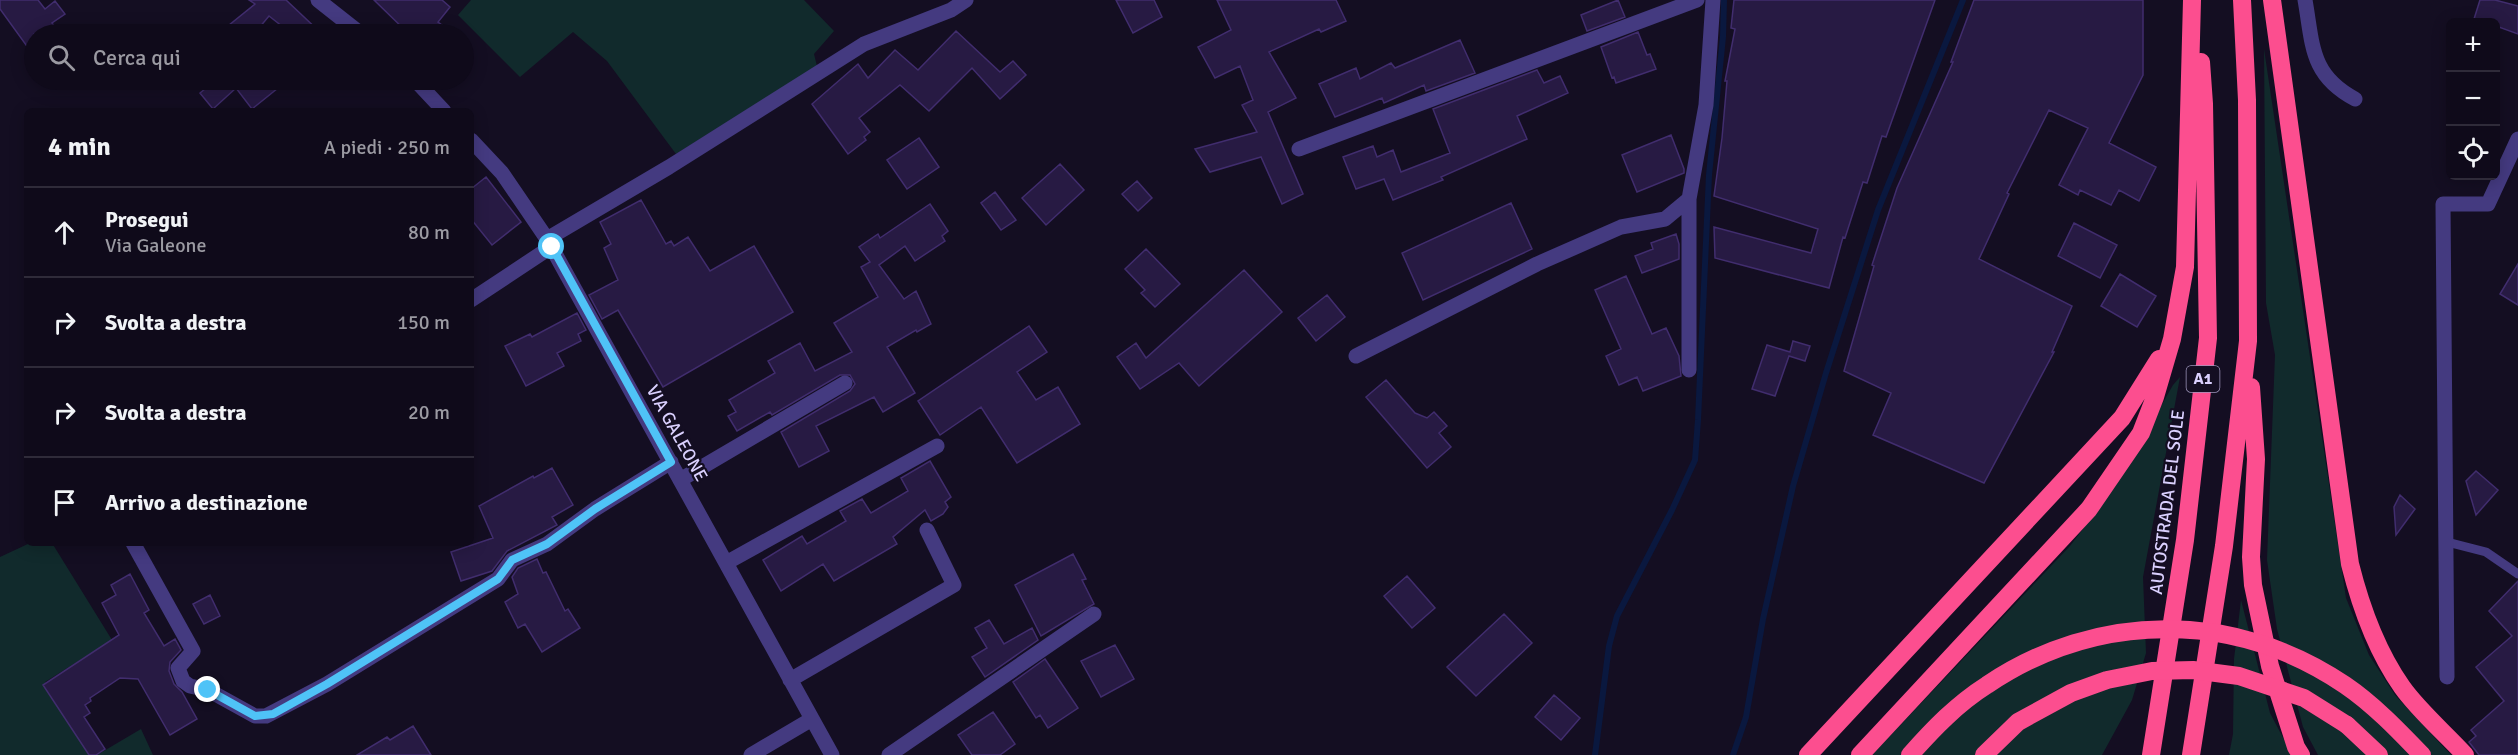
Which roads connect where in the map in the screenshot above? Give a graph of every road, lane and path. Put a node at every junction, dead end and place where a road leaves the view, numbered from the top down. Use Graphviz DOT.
graph roads {
  1 [pos="318,0"];
  2 [pos="966,0"];
  3 [pos="1697,0"];
  4 [pos="1713,0"];
  5 [pos="2192,0"];
  6 [pos="2196,0"];
  7 [pos="2242,0"];
  8 [pos="2272,0"];
  9 [pos="2305,0"];
  10 [pos="348,24"];
  11 [pos="424,90"];
  12 [pos="2355,99"];
  13 [pos="441,108"];
  14 [pos="2518,139"];
  15 [pos="474,143"];
  16 [pos="1299,149"];
  17 [pos="1689,199"];
  18 [pos="549,243"];
  19 [pos="474,298"];
  20 [pos="2172,339"];
  21 [pos="2248,341"];
  22 [pos="1356,356"];
  23 [pos="1689,370"];
  24 [pos="845,383"];
  25 [pos="937,446"];
  26 [pos="671,462"];
  27 [pos="680,480"];
  28 [pos="927,530"];
  29 [pos="2447,542"];
  30 [pos="136,546"];
  31 [pos="726,563"];
  32 [pos="2518,574"];
  33 [pos="1094,614"];
  34 [pos="2447,677"];
  35 [pos="790,680"];
  36 [pos="812,719"];
  37 [pos="751,755"];
  38 [pos="832,755"];
  39 [pos="889,755"];
  40 [pos="1808,755"];
  41 [pos="1860,755"];
  42 [pos="1910,755"];
  43 [pos="1984,755"];
  44 [pos="2151,755"];
  45 [pos="2191,755"];
  46 [pos="2301,755"];
  47 [pos="2379,755"];
  48 [pos="2422,755"];
  49 [pos="2465,755"];
  1 -- 10 [label="street"];
  2 -- 18 [label="street"];
  3 -- 16 [label="street"];
  4 -- 17 [label="street"];
  5 -- 20 [label="highway"];
  6 -- 44 [label="highway, AUTOSTRADA DEL SOLE / A1"];
  7 -- 21 [label="highway, A1"];
  8 -- 49 [label="highway"];
  9 -- 12 [label="street"];
  11 -- 13 [label="street"];
  14 -- 29 [label="street"];
  15 -- 18 [label="street, VIA GALEONE"];
  17 -- 22 [label="street"];
  17 -- 23 [label="street"];
  18 -- 19 [label="street"];
  18 -- 26 [label="street, VIA GALEONE"];
  20 -- 40 [label="highway"];
  20 -- 41 [label="highway"];
  21 -- 45 [label="highway, A1"];
  21 -- 46 [label="highway"];
  24 -- 27 [label="street"];
  25 -- 31 [label="street"];
  26 -- 27 [label="street, VIA GALEONE"];
  26 -- 30 [label="street"];
  27 -- 31 [label="street, VIA GALEONE"];
  28 -- 35 [label="street"];
  29 -- 32 [label="lane"];
  29 -- 34 [label="street"];
  31 -- 35 [label="street, VIA GALEONE"];
  33 -- 39 [label="street"];
  35 -- 36 [label="street, VIA GALEONE"];
  36 -- 37 [label="street"];
  36 -- 38 [label="street, VIA GALEONE"];
  42 -- 48 [label="highway, bridge"];
  43 -- 47 [label="highway, bridge"];
}
